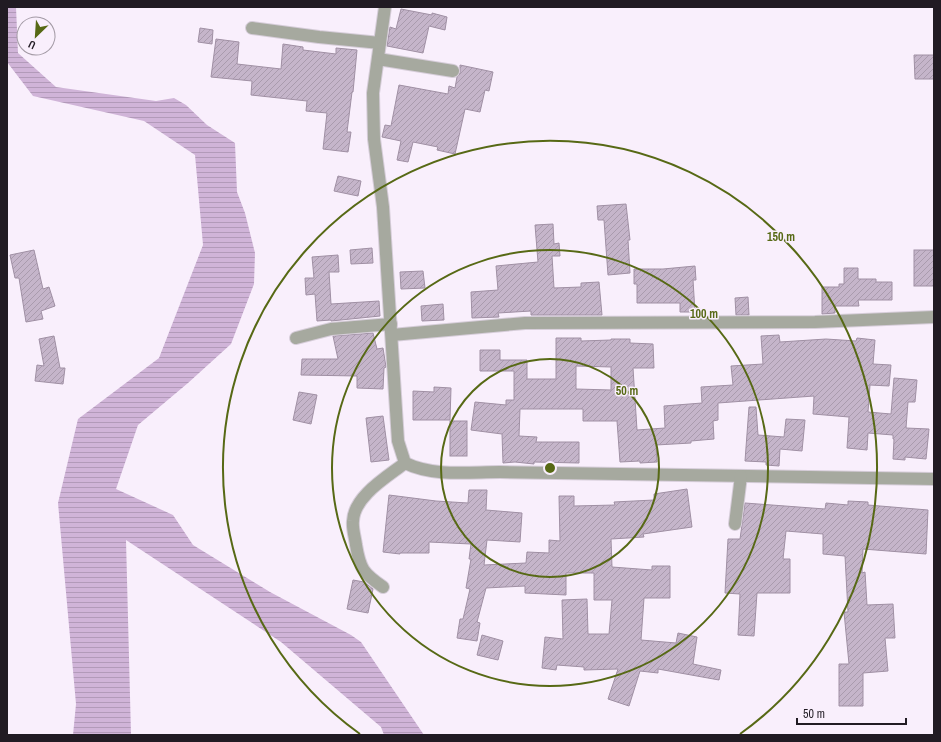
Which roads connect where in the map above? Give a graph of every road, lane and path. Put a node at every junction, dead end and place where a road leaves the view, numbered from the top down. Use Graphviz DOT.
graph roads {
  1 [pos="385,7"];
  2 [pos="252,28"];
  3 [pos="380,43"];
  4 [pos="378,59"];
  5 [pos="453,71"];
  6 [pos="934,317"];
  7 [pos="391,329"];
  8 [pos="296,338"];
  9 [pos="404,463"];
  10 [pos="741,476"];
  11 [pos="934,479"];
  12 [pos="735,524"];
  13 [pos="383,587"];
  1 -- 3 [label="street"];
  2 -- 3 [label="street"];
  3 -- 4 [label="street"];
  4 -- 5 [label="street"];
  4 -- 7 [label="street"];
  6 -- 7 [label="street"];
  7 -- 8 [label="street"];
  7 -- 9 [label="street"];
  9 -- 10 [label="street"];
  9 -- 13 [label="street"];
  10 -- 11 [label="street"];
  10 -- 12 [label="street"];
}
